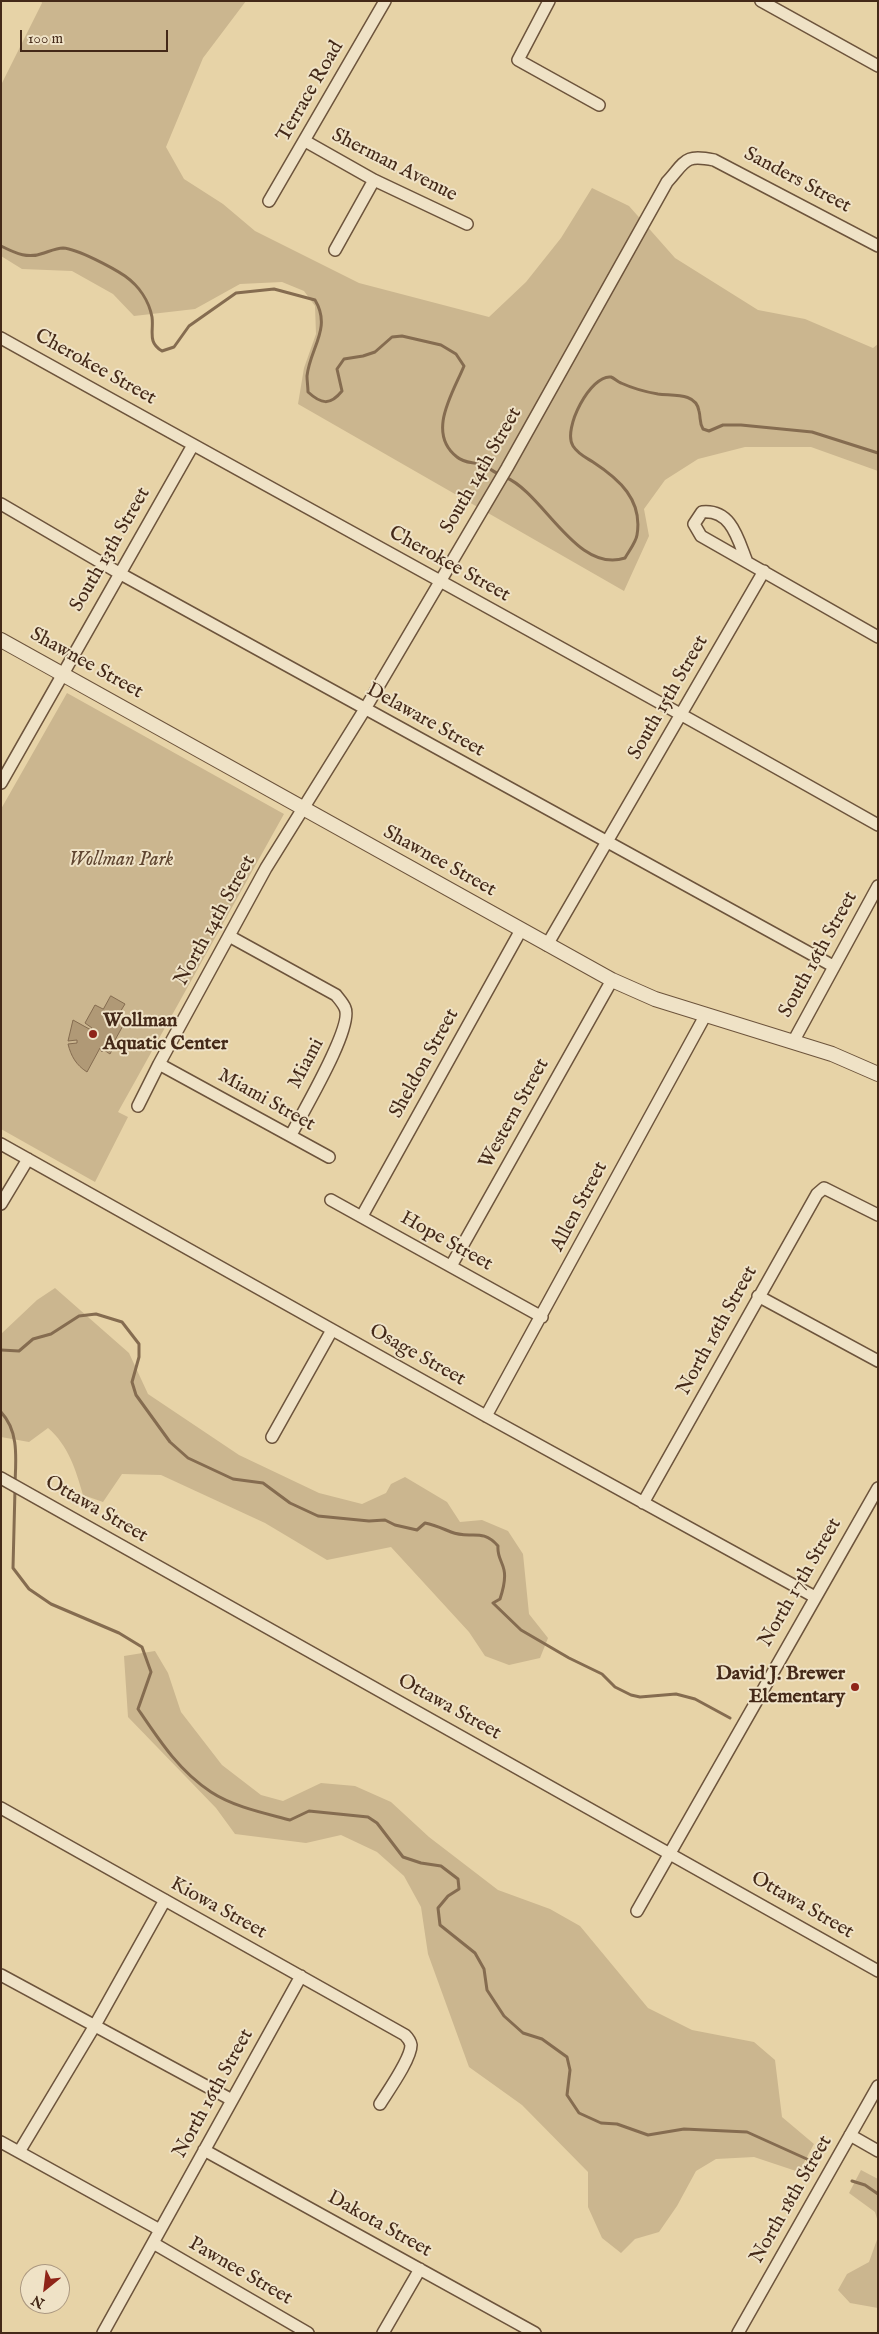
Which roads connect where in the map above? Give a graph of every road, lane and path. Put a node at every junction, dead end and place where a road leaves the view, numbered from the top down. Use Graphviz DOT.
graph roads {
  1 [pos="385,1"];
  2 [pos="549,1"];
  3 [pos="761,1"];
  4 [pos="878,66"];
  5 [pos="599,105"];
  6 [pos="305,141"];
  7 [pos="696,156"];
  8 [pos="374,180"];
  9 [pos="269,201"];
  10 [pos="467,224"];
  11 [pos="877,243"];
  12 [pos="335,250"];
  13 [pos="1,338"];
  14 [pos="193,445"];
  15 [pos="1,504"];
  16 [pos="747,562"];
  17 [pos="764,571"];
  18 [pos="119,573"];
  19 [pos="439,581"];
  20 [pos="878,637"];
  21 [pos="1,640"];
  22 [pos="62,673"];
  23 [pos="365,708"];
  24 [pos="681,713"];
  25 [pos="1,783"];
  26 [pos="304,809"];
  27 [pos="878,825"];
  28 [pos="607,842"];
  29 [pos="878,886"];
  30 [pos="522,930"];
  31 [pos="229,936"];
  32 [pos="547,945"];
  33 [pos="833,966"];
  34 [pos="612,980"];
  35 [pos="705,1016"];
  36 [pos="793,1042"];
  37 [pos="158,1064"];
  38 [pos="878,1074"];
  39 [pos="138,1106"];
  40 [pos="291,1135"];
  41 [pos="1,1144"];
  42 [pos="329,1157"];
  43 [pos="28,1159"];
  44 [pos="331,1200"];
  45 [pos="1,1204"];
  46 [pos="878,1215"];
  47 [pos="362,1216"];
  48 [pos="451,1266"];
  49 [pos="758,1296"];
  50 [pos="542,1318"];
  51 [pos="332,1330"];
  52 [pos="878,1361"];
  53 [pos="486,1416"];
  54 [pos="272,1437"];
  55 [pos="2,1478"];
  56 [pos="878,1488"];
  57 [pos="643,1503"];
  58 [pos="815,1597"];
  59 [pos="1,1808"];
  60 [pos="671,1853"];
  61 [pos="165,1900"];
  62 [pos="637,1911"];
  63 [pos="878,1971"];
  64 [pos="1,1975"];
  65 [pos="300,1976"];
  66 [pos="94,2027"];
  67 [pos="878,2086"];
  68 [pos="232,2100"];
  69 [pos="380,2104"];
  70 [pos="850,2135"];
  71 [pos="1,2142"];
  72 [pos="204,2150"];
  73 [pos="878,2150"];
  74 [pos="19,2152"];
  75 [pos="160,2230"];
  76 [pos="152,2243"];
  77 [pos="420,2269"];
  78 [pos="103,2333"];
  79 [pos="308,2333"];
  80 [pos="383,2333"];
  81 [pos="535,2333"];
  82 [pos="738,2333"];
  1 -- 6 [label="street, Terrace Road"];
  2 -- 5 [label="street"];
  3 -- 4 [label="street"];
  6 -- 8 [label="street, Sherman Avenue"];
  6 -- 9 [label="street, Terrace Road"];
  7 -- 11 [label="street, Sanders Street"];
  7 -- 19 [label="street, South 14th Street"];
  8 -- 10 [label="street, Sherman Avenue"];
  8 -- 12 [label="street"];
  13 -- 14 [label="street, Cherokee Street"];
  14 -- 18 [label="street, South 13th Street"];
  14 -- 19 [label="street, Cherokee Street"];
  15 -- 18 [label="street, Delaware Street"];
  16 -- 16 [label="street"];
  16 -- 17 [label="street"];
  17 -- 20 [label="street"];
  17 -- 24 [label="street, South 15th Street"];
  18 -- 22 [label="street, South 13th Street"];
  18 -- 23 [label="street, Delaware Street"];
  19 -- 23 [label="street, South 14th Street"];
  19 -- 24 [label="street, Cherokee Street"];
  21 -- 22 [label="street, Shawnee Street"];
  22 -- 25 [label="street, South 13th Street"];
  22 -- 26 [label="street, Shawnee Street"];
  23 -- 26 [label="street, South 14th Street"];
  23 -- 28 [label="street, Delaware Street"];
  24 -- 27 [label="street, Cherokee Street"];
  24 -- 28 [label="street, South 15th Street"];
  26 -- 30 [label="street, Shawnee Street"];
  26 -- 31 [label="street, North 14th Street"];
  28 -- 32 [label="street, South 15th Street"];
  28 -- 33 [label="street, Delaware Street"];
  29 -- 33 [label="street, South 16th Street"];
  30 -- 32 [label="street, Shawnee Street"];
  30 -- 47 [label="street, Sheldon Street"];
  31 -- 37 [label="street, North 14th Street"];
  31 -- 40 [label="street, Miami"];
  32 -- 34 [label="street, Shawnee Street"];
  33 -- 36 [label="street, South 16th Street"];
  34 -- 35 [label="street, Shawnee Street"];
  34 -- 48 [label="street, Western Street"];
  35 -- 36 [label="street, Shawnee Street"];
  35 -- 50 [label="street, Allen Street"];
  36 -- 38 [label="street, Shawnee Street"];
  37 -- 39 [label="street, North 14th Street"];
  37 -- 40 [label="street, Miami Street"];
  40 -- 42 [label="street, Miami Street"];
  41 -- 43 [label="street, Osage Street"];
  43 -- 45 [label="street"];
  43 -- 51 [label="street, Osage Street"];
  44 -- 47 [label="street, Hope Street"];
  46 -- 49 [label="street, North 16th Street"];
  47 -- 48 [label="street, Hope Street"];
  48 -- 50 [label="street, Hope Street"];
  49 -- 52 [label="street"];
  49 -- 57 [label="street, North 16th Street"];
  50 -- 53 [label="street, Allen Street"];
  51 -- 53 [label="street, Osage Street"];
  51 -- 54 [label="street"];
  53 -- 57 [label="street, Osage Street"];
  55 -- 60 [label="street, Ottawa Street"];
  56 -- 58 [label="street, North 17th Street"];
  57 -- 58 [label="street, Osage Street"];
  58 -- 60 [label="street, North 17th Street"];
  59 -- 61 [label="street, Kiowa Street"];
  60 -- 62 [label="street, North 17th Street"];
  60 -- 63 [label="street, Ottawa Street"];
  61 -- 65 [label="street, Kiowa Street"];
  61 -- 66 [label="street"];
  64 -- 66 [label="street"];
  65 -- 68 [label="street, North 16th Street"];
  65 -- 69 [label="street, Kiowa Street"];
  66 -- 68 [label="street"];
  66 -- 74 [label="street"];
  67 -- 70 [label="street, North 18th Street"];
  68 -- 72 [label="street, North 16th Street"];
  70 -- 73 [label="street"];
  70 -- 82 [label="street, North 18th Street"];
  71 -- 74 [label="street"];
  72 -- 75 [label="street, North 16th Street"];
  72 -- 77 [label="street, Dakota Street"];
  74 -- 75 [label="street"];
  75 -- 76 [label="street, North 16th Street"];
  76 -- 78 [label="street, North 16th Street"];
  76 -- 79 [label="street, Pawnee Street"];
  77 -- 80 [label="street"];
  77 -- 81 [label="street, Dakota Street"];
}
